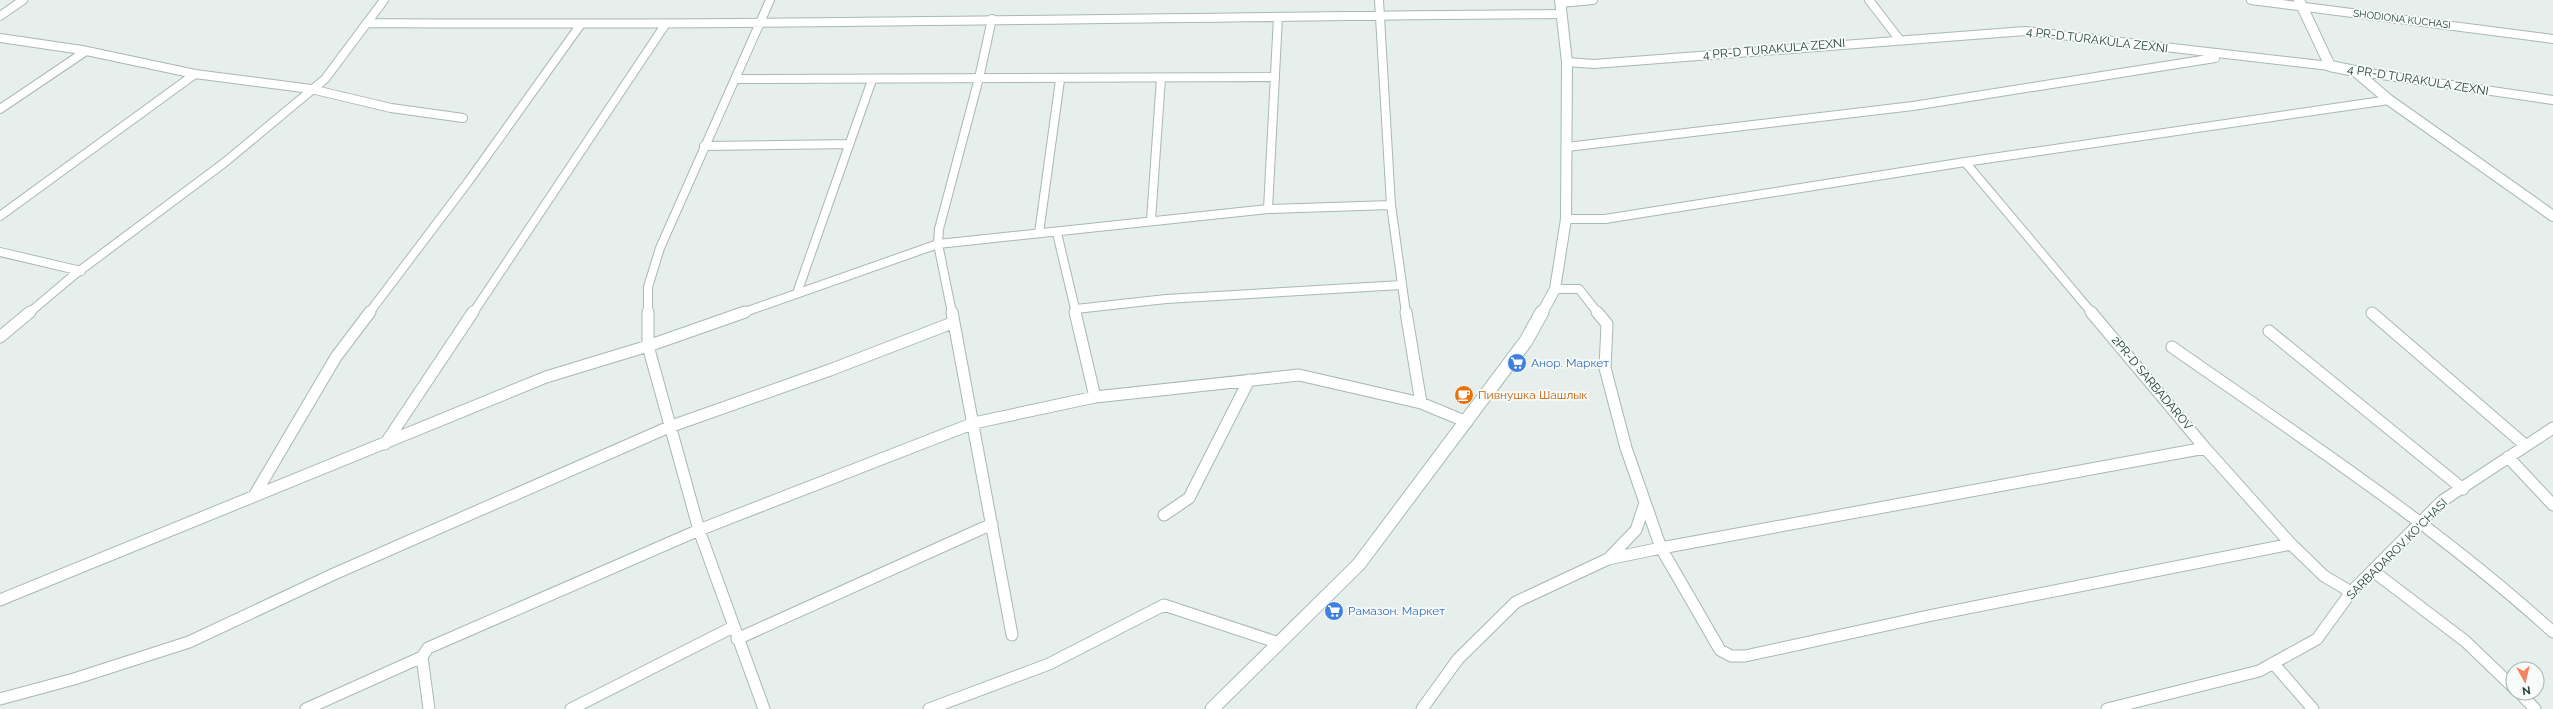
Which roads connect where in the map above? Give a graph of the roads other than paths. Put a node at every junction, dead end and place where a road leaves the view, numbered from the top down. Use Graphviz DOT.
graph roads {
  1 [pos="23,0"];
  2 [pos="384,0"];
  3 [pos="770,0"];
  4 [pos="1379,0"];
  5 [pos="1593,0"];
  6 [pos="1869,0"];
  7 [pos="2251,0"];
  8 [pos="2301,3"];
  9 [pos="1561,5"];
  10 [pos="1380,14"];
  11 [pos="0,16"];
  12 [pos="1278,17"];
  13 [pos="992,19"];
  14 [pos="366,23"];
  15 [pos="759,23"];
  16 [pos="581,24"];
  17 [pos="665,26"];
  18 [pos="0,38"];
  19 [pos="1899,39"];
  20 [pos="2553,39"];
  21 [pos="86,51"];
  22 [pos="2227,56"];
  23 [pos="1567,62"];
  24 [pos="2330,66"];
  25 [pos="2355,70"];
  26 [pos="195,74"];
  27 [pos="1274,77"];
  28 [pos="979,78"];
  29 [pos="1161,78"];
  30 [pos="736,79"];
  31 [pos="872,80"];
  32 [pos="1060,80"];
  33 [pos="311,89"];
  34 [pos="2389,100"];
  35 [pos="2553,100"];
  36 [pos="0,109"];
  37 [pos="463,118"];
  38 [pos="849,144"];
  39 [pos="704,146"];
  40 [pos="1567,148"];
  41 [pos="1965,162"];
  42 [pos="1390,205"];
  43 [pos="1268,209"];
  44 [pos="2552,215"];
  45 [pos="0,216"];
  46 [pos="1566,219"];
  47 [pos="1151,220"];
  48 [pos="1040,233"];
  49 [pos="1057,234"];
  50 [pos="938,244"];
  51 [pos="0,252"];
  52 [pos="81,271"];
  53 [pos="1401,285"];
  54 [pos="1555,289"];
  55 [pos="797,293"];
  56 [pos="1076,309"];
  57 [pos="2372,312"];
  58 [pos="952,323"];
  59 [pos="2269,330"];
  60 [pos="0,337"];
  61 [pos="648,346"];
  62 [pos="2172,347"];
  63 [pos="1249,380"];
  64 [pos="1095,396"];
  65 [pos="1421,403"];
  66 [pos="1467,422"];
  67 [pos="974,423"];
  68 [pos="669,427"];
  69 [pos="2553,428"];
  70 [pos="385,444"];
  71 [pos="2525,445"];
  72 [pos="2205,448"];
  73 [pos="2508,457"];
  74 [pos="2463,489"];
  75 [pos="254,496"];
  76 [pos="1645,503"];
  77 [pos="2553,505"];
  78 [pos="1164,515"];
  79 [pos="2420,522"];
  80 [pos="992,524"];
  81 [pos="699,530"];
  82 [pos="2291,544"];
  83 [pos="1661,548"];
  84 [pos="1608,559"];
  85 [pos="2373,571"];
  86 [pos="2351,592"];
  87 [pos="0,600"];
  88 [pos="733,627"];
  89 [pos="2553,632"];
  90 [pos="1012,635"];
  91 [pos="737,639"];
  92 [pos="1279,643"];
  93 [pos="422,657"];
  94 [pos="2273,663"];
  95 [pos="2505,679"];
  96 [pos="0,699"];
  97 [pos="2528,701"];
  98 [pos="306,709"];
  99 [pos="429,709"];
  100 [pos="571,709"];
  101 [pos="764,709"];
  102 [pos="929,709"];
  103 [pos="1212,709"];
  104 [pos="1422,709"];
  105 [pos="2107,709"];
  106 [pos="2313,709"];
  107 [pos="2535,709"];
  1 -- 11 [label="street"];
  2 -- 14 [label="street"];
  3 -- 15 [label="street"];
  4 -- 10 [label="street"];
  5 -- 9 [label="street"];
  6 -- 19 [label="street"];
  7 -- 8 [label="street, SHODIONA KUCHASI"];
  8 -- 20 [label="street, SHODIONA KUCHASI"];
  8 -- 24 [label="main road"];
  9 -- 10 [label="street"];
  9 -- 23 [label="main road"];
  10 -- 12 [label="street"];
  10 -- 42 [label="street"];
  12 -- 13 [label="street"];
  12 -- 27 [label="street"];
  13 -- 15 [label="street"];
  13 -- 28 [label="street"];
  14 -- 16 [label="street"];
  14 -- 33 [label="street"];
  15 -- 17 [label="street"];
  15 -- 30 [label="street"];
  16 -- 17 [label="street"];
  16 -- 75 [label="street"];
  17 -- 70 [label="street"];
  18 -- 21 [label="street"];
  19 -- 22 [label="street, 4 PR-D TURAKULA ZEXNI"];
  19 -- 23 [label="street, 4 PR-D TURAKULA ZEXNI"];
  21 -- 26 [label="street"];
  21 -- 36 [label="street"];
  22 -- 24 [label="street, 4 PR-D TURAKULA ZEXNI"];
  22 -- 40 [label="street"];
  23 -- 40 [label="main road"];
  24 -- 25 [label="main road, 4 PR-D TURAKULA ZEXNI"];
  25 -- 34 [label="main road"];
  25 -- 35 [label="street, 4 PR-D TURAKULA ZEXNI"];
  26 -- 33 [label="street"];
  26 -- 45 [label="street"];
  27 -- 29 [label="street"];
  27 -- 43 [label="street"];
  28 -- 31 [label="street"];
  28 -- 32 [label="street"];
  28 -- 50 [label="street"];
  29 -- 32 [label="street"];
  29 -- 47 [label="street"];
  30 -- 31 [label="street"];
  30 -- 39 [label="street"];
  31 -- 38 [label="street"];
  32 -- 48 [label="street"];
  33 -- 37 [label="street"];
  33 -- 52 [label="street"];
  34 -- 41 [label="street"];
  34 -- 44 [label="main road"];
  38 -- 39 [label="street"];
  38 -- 55 [label="street"];
  39 -- 61 [label="street"];
  40 -- 46 [label="main road"];
  41 -- 46 [label="street"];
  41 -- 72 [label="street, 2PR-D SARBADAROV"];
  42 -- 43 [label="street"];
  42 -- 53 [label="street"];
  43 -- 47 [label="street"];
  46 -- 54 [label="main road"];
  47 -- 49 [label="street"];
  48 -- 49 [label="street"];
  48 -- 50 [label="street"];
  49 -- 56 [label="street"];
  50 -- 55 [label="street"];
  50 -- 58 [label="street"];
  51 -- 52 [label="street"];
  52 -- 60 [label="street"];
  53 -- 56 [label="street"];
  53 -- 65 [label="street"];
  54 -- 66 [label="main road"];
  54 -- 76 [label="street"];
  55 -- 61 [label="street"];
  56 -- 64 [label="street"];
  57 -- 71 [label="street"];
  58 -- 67 [label="street"];
  58 -- 68 [label="street"];
  59 -- 74 [label="street"];
  61 -- 68 [label="street"];
  61 -- 70 [label="street"];
  62 -- 79 [label="street"];
  63 -- 64 [label="street"];
  63 -- 65 [label="street"];
  63 -- 78 [label="street"];
  64 -- 67 [label="street"];
  65 -- 66 [label="street"];
  66 -- 92 [label="main road"];
  67 -- 80 [label="street"];
  67 -- 81 [label="street"];
  68 -- 81 [label="street"];
  68 -- 96 [label="street"];
  69 -- 71 [label="street, SARBADAROV KO'CHASI"];
  70 -- 75 [label="street"];
  71 -- 73 [label="street, SARBADAROV KO'CHASI"];
  72 -- 82 [label="street, 2PR-D SARBADAROV"];
  72 -- 83 [label="street"];
  73 -- 74 [label="street, SARBADAROV KO'CHASI"];
  73 -- 77 [label="street"];
  74 -- 79 [label="street, SARBADAROV KO'CHASI"];
  75 -- 87 [label="street"];
  76 -- 83 [label="street"];
  76 -- 84 [label="street"];
  79 -- 85 [label="street, SARBADAROV KO'CHASI"];
  79 -- 89 [label="street"];
  80 -- 90 [label="street"];
  80 -- 91 [label="street"];
  81 -- 88 [label="street"];
  81 -- 93 [label="street"];
  82 -- 83 [label="street"];
  82 -- 86 [label="street, 2PR-D SARBADAROV"];
  83 -- 84 [label="street"];
  84 -- 104 [label="street"];
  85 -- 86 [label="street, SARBADAROV KO'CHASI"];
  85 -- 95 [label="street"];
  86 -- 94 [label="street, SARBADAROV KO'CHASI"];
  88 -- 91 [label="street"];
  88 -- 100 [label="street"];
  91 -- 101 [label="street"];
  92 -- 102 [label="street"];
  92 -- 103 [label="main road"];
  93 -- 98 [label="street"];
  93 -- 99 [label="street"];
  94 -- 105 [label="street, SARBADAROV KO'CHASI"];
  94 -- 106 [label="street"];
  97 -- 107 [label="street"];
}
